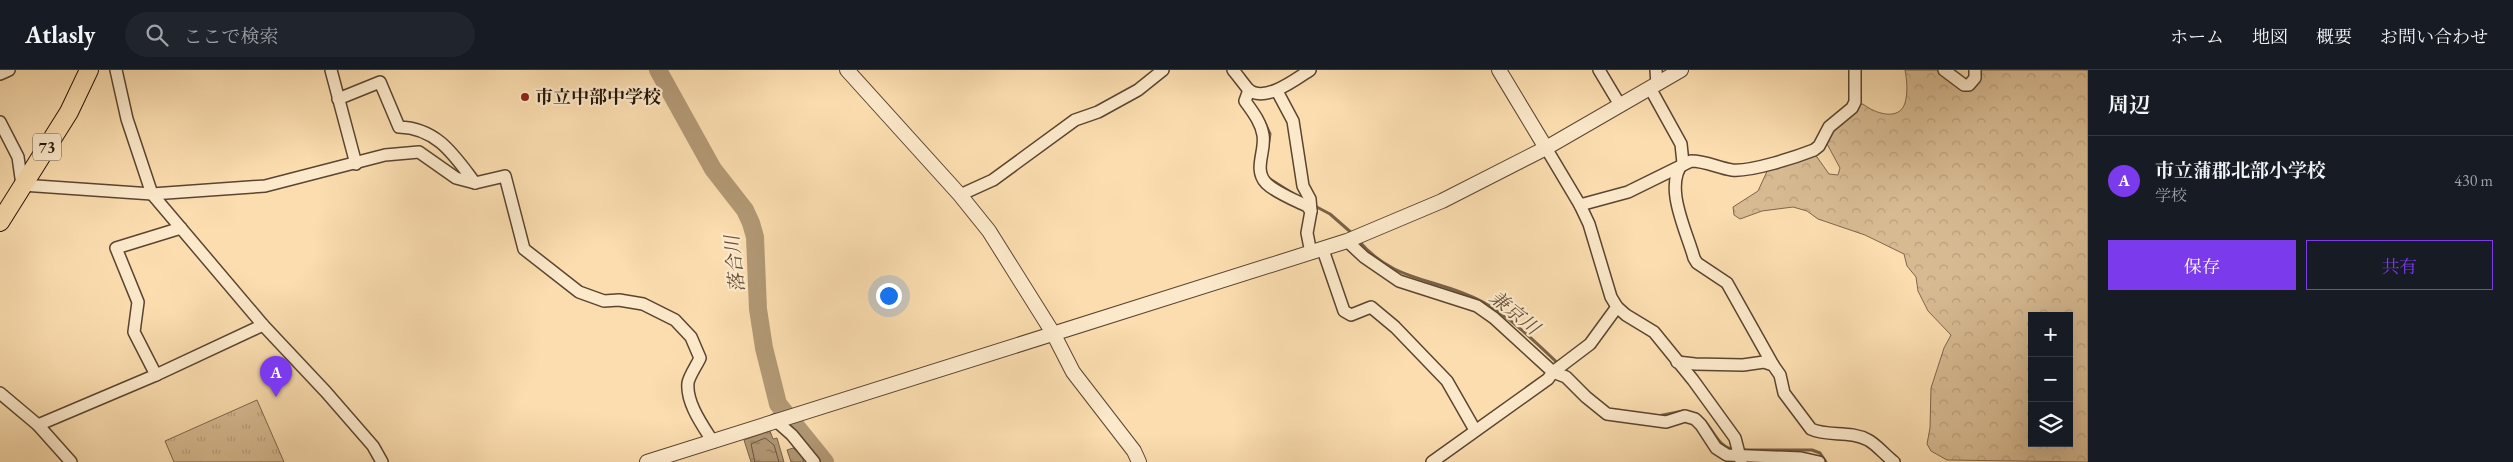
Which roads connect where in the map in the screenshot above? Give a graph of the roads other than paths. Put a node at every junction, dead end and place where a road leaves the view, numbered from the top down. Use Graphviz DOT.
graph roads {
  1 [pos="9,70"];
  2 [pos="89,70"];
  3 [pos="116,70"];
  4 [pos="331,70"];
  5 [pos="847,70"];
  6 [pos="1163,70"];
  7 [pos="1233,70"];
  8 [pos="1310,70"];
  9 [pos="1499,70"];
  10 [pos="1599,70"];
  11 [pos="1656,70"];
  12 [pos="1682,70"];
  13 [pos="1855,70"];
  14 [pos="1944,70"];
  15 [pos="1975,70"];
  16 [pos="0,74"];
  17 [pos="1653,86"];
  18 [pos="1277,91"];
  19 [pos="1248,94"];
  20 [pos="338,99"];
  21 [pos="1620,105"];
  22 [pos="0,122"];
  23 [pos="1546,148"];
  24 [pos="1683,163"];
  25 [pos="356,164"];
  26 [pos="475,183"];
  27 [pos="22,185"];
  28 [pos="152,194"];
  29 [pos="960,195"];
  30 [pos="1310,206"];
  31 [pos="1580,206"];
  32 [pos="0,222"];
  33 [pos="180,228"];
  34 [pos="1352,239"];
  35 [pos="1317,251"];
  36 [pos="1617,307"];
  37 [pos="263,325"];
  38 [pos="1053,333"];
  39 [pos="1677,362"];
  40 [pos="1773,365"];
  41 [pos="1558,368"];
  42 [pos="156,375"];
  43 [pos="0,393"];
  44 [pos="777,420"];
  45 [pos="38,426"];
  46 [pos="1475,430"];
  47 [pos="713,442"];
  48 [pos="1739,454"];
  49 [pos="70,462"];
  50 [pos="382,462"];
  51 [pos="647,462"];
  52 [pos="814,462"];
  53 [pos="1139,462"];
  54 [pos="1432,462"];
  55 [pos="1819,462"];
  56 [pos="1894,462"];
  1 -- 16 [label="street"];
  2 -- 27 [label="main road, 73"];
  3 -- 28 [label="street"];
  4 -- 20 [label="street"];
  5 -- 29 [label="street"];
  6 -- 29 [label="street"];
  7 -- 19 [label="street"];
  8 -- 18 [label="street"];
  9 -- 23 [label="street"];
  10 -- 21 [label="street"];
  11 -- 17 [label="street"];
  12 -- 17 [label="street"];
  13 -- 24 [label="street"];
  14 -- 15 [label="street"];
  17 -- 21 [label="street"];
  17 -- 24 [label="street"];
  18 -- 19 [label="street"];
  18 -- 30 [label="street"];
  19 -- 30 [label="street"];
  20 -- 25 [label="street"];
  20 -- 26 [label="street"];
  21 -- 23 [label="street"];
  22 -- 27 [label="street"];
  23 -- 31 [label="street"];
  23 -- 34 [label="street"];
  24 -- 31 [label="street"];
  24 -- 40 [label="street"];
  25 -- 26 [label="street"];
  25 -- 28 [label="street"];
  26 -- 47 [label="street"];
  27 -- 28 [label="street"];
  27 -- 32 [label="main road, 73"];
  28 -- 33 [label="street"];
  29 -- 38 [label="street"];
  30 -- 35 [label="street"];
  31 -- 36 [label="street"];
  33 -- 37 [label="street"];
  33 -- 42 [label="street"];
  34 -- 35 [label="street"];
  34 -- 41 [label="street"];
  35 -- 38 [label="street"];
  35 -- 46 [label="street"];
  36 -- 39 [label="street"];
  36 -- 41 [label="street"];
  37 -- 42 [label="street"];
  37 -- 50 [label="street"];
  38 -- 44 [label="street"];
  38 -- 53 [label="street"];
  39 -- 40 [label="street"];
  39 -- 48 [label="street"];
  40 -- 56 [label="street"];
  41 -- 46 [label="street"];
  41 -- 48 [label="street"];
  42 -- 45 [label="street"];
  43 -- 45 [label="street"];
  44 -- 47 [label="street"];
  44 -- 52 [label="street"];
  45 -- 49 [label="street"];
  46 -- 54 [label="street"];
  47 -- 51 [label="street"];
  48 -- 55 [label="street"];
}
